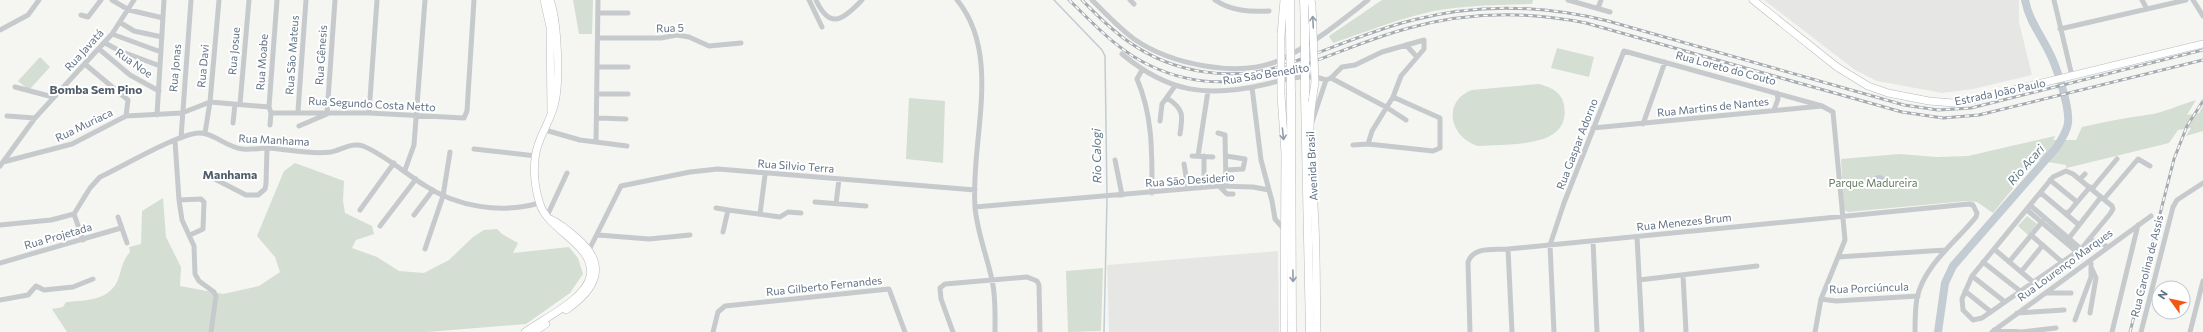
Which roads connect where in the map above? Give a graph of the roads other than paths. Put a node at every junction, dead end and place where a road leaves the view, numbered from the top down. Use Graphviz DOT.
graph roads {
  1 [pos="39,0"];
  2 [pos="101,0"];
  3 [pos="112,0"];
  4 [pos="134,0"];
  5 [pos="164,0"];
  6 [pos="191,0"];
  7 [pos="219,0"];
  8 [pos="249,0"];
  9 [pos="277,0"];
  10 [pos="306,0"];
  11 [pos="335,0"];
  12 [pos="377,0"];
  13 [pos="425,0"];
  14 [pos="474,0"];
  15 [pos="544,0"];
  16 [pos="550,0"];
  17 [pos="598,0"];
  18 [pos="809,0"];
  19 [pos="816,0"];
  20 [pos="862,0"];
  21 [pos="957,0"];
  22 [pos="1092,0"];
  23 [pos="1215,0"];
  24 [pos="1284,0"];
  25 [pos="1290,0"];
  26 [pos="1304,0"];
  27 [pos="1368,0"];
  28 [pos="1568,0"];
  29 [pos="1601,0"];
  30 [pos="1753,0"];
  31 [pos="2054,0"];
  32 [pos="2142,0"];
  33 [pos="2186,0"];
  34 [pos="2193,0"];
  35 [pos="1312,3"];
  36 [pos="1598,8"];
  37 [pos="2147,8"];
  38 [pos="129,10"];
  39 [pos="1269,11"];
  40 [pos="1610,12"];
  41 [pos="598,13"];
  42 [pos="628,13"];
  43 [pos="81,16"];
  44 [pos="2203,16"];
  45 [pos="163,18"];
  46 [pos="121,23"];
  47 [pos="822,27"];
  48 [pos="2060,29"];
  49 [pos="0,30"];
  50 [pos="112,34"];
  51 [pos="162,37"];
  52 [pos="598,38"];
  53 [pos="553,39"];
  54 [pos="105,43"];
  55 [pos="741,43"];
  56 [pos="2203,44"];
  57 [pos="1406,45"];
  58 [pos="99,49"];
  59 [pos="1624,51"];
  60 [pos="161,52"];
  61 [pos="1122,54"];
  62 [pos="1416,57"];
  63 [pos="1665,62"];
  64 [pos="86,64"];
  65 [pos="160,66"];
  66 [pos="597,67"];
  67 [pos="628,67"];
  68 [pos="1142,70"];
  69 [pos="2070,76"];
  70 [pos="1329,79"];
  71 [pos="1175,86"];
  72 [pos="16,87"];
  73 [pos="1252,87"];
  74 [pos="159,91"];
  75 [pos="1208,91"];
  76 [pos="1777,93"];
  77 [pos="597,94"];
  78 [pos="628,94"];
  79 [pos="53,97"];
  80 [pos="1393,97"];
  81 [pos="1167,98"];
  82 [pos="210,102"];
  83 [pos="237,104"];
  84 [pos="1822,106"];
  85 [pos="1386,107"];
  86 [pos="270,110"];
  87 [pos="1774,110"];
  88 [pos="298,111"];
  89 [pos="327,112"];
  90 [pos="182,113"];
  91 [pos="369,113"];
  92 [pos="157,115"];
  93 [pos="7,116"];
  94 [pos="126,116"];
  95 [pos="415,116"];
  96 [pos="35,118"];
  97 [pos="598,118"];
  98 [pos="626,119"];
  99 [pos="1406,120"];
  100 [pos="1160,121"];
  101 [pos="233,123"];
  102 [pos="1643,124"];
  103 [pos="270,125"];
  104 [pos="298,126"];
  105 [pos="1311,127"];
  106 [pos="1593,128"];
  107 [pos="545,130"];
  108 [pos="205,133"];
  109 [pos="1218,133"];
  110 [pos="1180,134"];
  111 [pos="181,138"];
  112 [pos="175,141"];
  113 [pos="596,142"];
  114 [pos="1368,144"];
  115 [pos="1353,145"];
  116 [pos="627,146"];
  117 [pos="267,148"];
  118 [pos="474,149"];
  119 [pos="450,152"];
  120 [pos="536,156"];
  121 [pos="1192,156"];
  122 [pos="1201,156"];
  123 [pos="1226,156"];
  124 [pos="1213,157"];
  125 [pos="2117,159"];
  126 [pos="1115,160"];
  127 [pos="394,163"];
  128 [pos="1,164"];
  129 [pos="1184,164"];
  130 [pos="2150,166"];
  131 [pos="405,170"];
  132 [pos="1226,170"];
  133 [pos="567,173"];
  134 [pos="204,174"];
  135 [pos="2085,174"];
  136 [pos="765,175"];
  137 [pos="416,179"];
  138 [pos="839,179"];
  139 [pos="2050,180"];
  140 [pos="2080,180"];
  141 [pos="2203,183"];
  142 [pos="1220,186"];
  143 [pos="1226,186"];
  144 [pos="1204,187"];
  145 [pos="1188,188"];
  146 [pos="2091,188"];
  147 [pos="433,190"];
  148 [pos="975,190"];
  149 [pos="1269,190"];
  150 [pos="1152,193"];
  151 [pos="2041,193"];
  152 [pos="1234,194"];
  153 [pos="1122,195"];
  154 [pos="1307,195"];
  155 [pos="443,196"];
  156 [pos="2103,198"];
  157 [pos="179,200"];
  158 [pos="815,202"];
  159 [pos="2077,202"];
  160 [pos="539,203"];
  161 [pos="836,204"];
  162 [pos="866,206"];
  163 [pos="975,207"];
  164 [pos="716,208"];
  165 [pos="2029,208"];
  166 [pos="360,210"];
  167 [pos="728,210"];
  168 [pos="1292,210"];
  169 [pos="2065,212"];
  170 [pos="74,214"];
  171 [pos="760,214"];
  172 [pos="801,214"];
  173 [pos="414,215"];
  174 [pos="1842,215"];
  175 [pos="2151,216"];
  176 [pos="118,217"];
  177 [pos="548,218"];
  178 [pos="2042,222"];
  179 [pos="0,225"];
  180 [pos="2079,225"];
  181 [pos="2138,225"];
  182 [pos="380,226"];
  183 [pos="121,228"];
  184 [pos="1284,229"];
  185 [pos="723,232"];
  186 [pos="190,235"];
  187 [pos="598,235"];
  188 [pos="690,235"];
  189 [pos="2031,235"];
  190 [pos="1637,237"];
  191 [pos="2069,238"];
  192 [pos="83,240"];
  193 [pos="1593,240"];
  194 [pos="2089,241"];
  195 [pos="127,243"];
  196 [pos="1315,245"];
  197 [pos="1550,245"];
  198 [pos="2043,245"];
  199 [pos="2108,247"];
  200 [pos="425,249"];
  201 [pos="1508,249"];
  202 [pos="1994,249"];
  203 [pos="1945,250"];
  204 [pos="2079,250"];
  205 [pos="589,251"];
  206 [pos="1838,257"];
  207 [pos="2091,260"];
  208 [pos="1983,262"];
  209 [pos="2009,262"];
  210 [pos="2062,262"];
  211 [pos="0,263"];
  212 [pos="1757,266"];
  213 [pos="1285,268"];
  214 [pos="2092,269"];
  215 [pos="2021,272"];
  216 [pos="1683,275"];
  217 [pos="1972,276"];
  218 [pos="94,279"];
  219 [pos="1640,280"];
  220 [pos="992,281"];
  221 [pos="2203,281"];
  222 [pos="2033,282"];
  223 [pos="1965,291"];
  224 [pos="2020,292"];
  225 [pos="2045,293"];
  226 [pos="2071,293"];
  227 [pos="1918,296"];
  228 [pos="1821,299"];
  229 [pos="0,300"];
  230 [pos="2005,302"];
  231 [pos="2064,310"];
  232 [pos="1991,312"];
  233 [pos="2017,313"];
  234 [pos="2090,313"];
  235 [pos="2075,320"];
  236 [pos="540,325"];
  237 [pos="2056,328"];
  238 [pos="1993,331"];
  239 [pos="211,332"];
  240 [pos="525,332"];
  241 [pos="534,332"];
  242 [pos="713,332"];
  243 [pos="905,332"];
  244 [pos="953,332"];
  245 [pos="995,332"];
  246 [pos="1040,332"];
  247 [pos="1284,332"];
  248 [pos="1292,332"];
  249 [pos="1310,332"];
  250 [pos="1317,332"];
  251 [pos="1470,332"];
  252 [pos="1512,332"];
  253 [pos="1554,332"];
  254 [pos="1597,332"];
  255 [pos="1642,332"];
  256 [pos="1686,332"];
  257 [pos="1815,332"];
  258 [pos="1915,332"];
  259 [pos="2112,332"];
  260 [pos="2141,332"];
  261 [pos="2190,332"];
  1 -- 49 [label="street"];
  2 -- 43 [label="street"];
  3 -- 38 [label="street"];
  4 -- 38 [label="street, Rua Javatá"];
  5 -- 45 [label="street"];
  6 -- 90 [label="street, Rua Jonas"];
  7 -- 82 [label="street, Rua Davi"];
  8 -- 83 [label="street, Rua Josue"];
  9 -- 86 [label="street, Rua Moabe"];
  10 -- 88 [label="street, Rua São Mateus"];
  11 -- 89 [label="street, Rua Gênesis"];
  12 -- 91 [label="street"];
  13 -- 95 [label="street"];
  14 -- 95 [label="street, Rua Segundo Costa Netto"];
  15 -- 53 [label="main road"];
  16 -- 53 [label="main road"];
  17 -- 41 [label="street"];
  18 -- 47 [label="street"];
  19 -- 20 [label="street"];
  21 -- 148 [label="street"];
  22 -- 27 [label="street"];
  23 -- 39 [label="street"];
  24 -- 184 [label="main road, one-way, bridge"];
  25 -- 168 [label="highway, Avenida Brasil, bridge"];
  26 -- 154 [label="highway, Avenida Brasil, bridge"];
  28 -- 36 [label="street"];
  29 -- 36 [label="street"];
  30 -- 69 [label="main road, Estrada João Paulo"];
  31 -- 48 [label="street"];
  32 -- 37 [label="street"];
  33 -- 37 [label="street"];
  34 -- 44 [label="street"];
  105 -- 35 [label="main road, Avenida Brasil, one-way, bridge"];
  36 -- 40 [label="street"];
  37 -- 48 [label="street"];
  38 -- 45 [label="street"];
  38 -- 46 [label="street, Rua Javatá"];
  41 -- 42 [label="street"];
  41 -- 52 [label="street"];
  45 -- 51 [label="street"];
  46 -- 50 [label="street, Rua Javatá"];
  46 -- 51 [label="street"];
  48 -- 69 [label="street"];
  50 -- 54 [label="street, Rua Javatá"];
  50 -- 60 [label="street"];
  51 -- 60 [label="street"];
  52 -- 55 [label="street, Rua 5"];
  52 -- 66 [label="street"];
  53 -- 107 [label="main road"];
  54 -- 58 [label="street, Rua Javatá"];
  54 -- 65 [label="street"];
  56 -- 69 [label="main road, Estrada João Paulo"];
  57 -- 62 [label="street"];
  57 -- 62 [label="street"];
  57 -- 70 [label="street"];
  58 -- 64 [label="street, Rua Javatá"];
  58 -- 74 [label="street, Rua Noe"];
  59 -- 63 [label="street, Rua Loreto do Couto"];
  59 -- 106 [label="street, Rua Gaspar Adorno"];
  60 -- 65 [label="street"];
  61 -- 68 [label="street, Rua Sāo Benedito"];
  62 -- 80 [label="street"];
  63 -- 76 [label="street, Rua Loreto do Couto"];
  63 -- 102 [label="street"];
  64 -- 79 [label="street, Rua Javatá"];
  64 -- 94 [label="street"];
  65 -- 74 [label="street"];
  66 -- 67 [label="street"];
  66 -- 77 [label="street"];
  68 -- 71 [label="street, Rua Sāo Benedito"];
  68 -- 150 [label="street"];
  70 -- 73 [label="street, Rua Sāo Benedito"];
  70 -- 85 [label="street, Rua Sāo Benedito"];
  70 -- 105 [label="street"];
  71 -- 75 [label="street, Rua Sāo Benedito"];
  71 -- 81 [label="street"];
  72 -- 79 [label="street"];
  73 -- 75 [label="street, Rua Sāo Benedito"];
  73 -- 149 [label="street"];
  74 -- 92 [label="street"];
  75 -- 122 [label="street"];
  76 -- 84 [label="street, Rua Loreto do Couto"];
  76 -- 87 [label="street"];
  77 -- 78 [label="street"];
  77 -- 97 [label="street"];
  79 -- 96 [label="street, Rua Javatá"];
  80 -- 85 [label="street"];
  80 -- 114 [label="street"];
  81 -- 100 [label="street"];
  81 -- 110 [label="street"];
  82 -- 83 [label="street, Rua Muriaca"];
  82 -- 90 [label="street, Rua Muriaca"];
  82 -- 108 [label="street, Rua Davi"];
  83 -- 86 [label="street, Rua Muriaca"];
  83 -- 101 [label="street, Rua Josue"];
  84 -- 87 [label="street, Rua Martins de Nantes"];
  84 -- 174 [label="street"];
  85 -- 99 [label="street, Rua Sāo Benedito"];
  85 -- 114 [label="street"];
  86 -- 88 [label="street, Rua Segundo Costa Netto"];
  86 -- 103 [label="street, Rua Moabe"];
  87 -- 102 [label="street, Rua Martins de Nantes"];
  88 -- 89 [label="street, Rua Segundo Costa Netto"];
  89 -- 91 [label="street, Rua Segundo Costa Netto"];
  89 -- 104 [label="street"];
  90 -- 92 [label="street, Rua Muriaca"];
  90 -- 111 [label="street, Rua Jonas"];
  91 -- 95 [label="street, Rua Segundo Costa Netto"];
  92 -- 94 [label="street, Rua Muriaca"];
  93 -- 96 [label="street"];
  94 -- 128 [label="street, Rua Muriaca"];
  95 -- 131 [label="street"];
  96 -- 128 [label="street, Rua Javatá"];
  97 -- 98 [label="street"];
  97 -- 113 [label="street"];
  102 -- 106 [label="street, Rua Martins de Nantes"];
  105 -- 196 [label="main road, Avenida Brasil"];
  106 -- 197 [label="street, Rua Gaspar Adorno"];
  107 -- 113 [label="street"];
  107 -- 120 [label="main road"];
  108 -- 111 [label="street"];
  108 -- 117 [label="street, Rua Manhama"];
  109 -- 123 [label="street"];
  111 -- 112 [label="street"];
  112 -- 157 [label="street"];
  112 -- 170 [label="street"];
  113 -- 116 [label="street"];
  114 -- 115 [label="street"];
  117 -- 127 [label="street, Rua Manhama"];
  117 -- 134 [label="street"];
  118 -- 120 [label="street"];
  119 -- 155 [label="street"];
  120 -- 160 [label="main road"];
  121 -- 122 [label="street"];
  122 -- 124 [label="street"];
  122 -- 144 [label="street"];
  123 -- 132 [label="street"];
  123 -- 132 [label="street"];
  125 -- 146 [label="street"];
  126 -- 153 [label="street"];
  127 -- 131 [label="street, Rua Manhama"];
  127 -- 166 [label="street"];
  129 -- 145 [label="street"];
  130 -- 156 [label="street"];
  131 -- 137 [label="street, Rua Manhama"];
  132 -- 143 [label="street"];
  133 -- 177 [label="street"];
  135 -- 140 [label="street"];
  136 -- 138 [label="street, Rua Silvio Terra"];
  136 -- 171 [label="street"];
  136 -- 187 [label="street, Rua Silvio Terra"];
  137 -- 147 [label="street, Rua Manhama"];
  137 -- 182 [label="street"];
  138 -- 148 [label="street, Rua Silvio Terra"];
  138 -- 161 [label="street"];
  139 -- 140 [label="street"];
  139 -- 151 [label="street"];
  139 -- 159 [label="street"];
  140 -- 146 [label="street"];
  141 -- 260 [label="street, Rua Carolina de Assis"];
  142 -- 143 [label="street, Rua Sāo Desiderio"];
  142 -- 144 [label="street, Rua Sāo Desiderio"];
  142 -- 152 [label="street"];
  143 -- 149 [label="street, Rua Sāo Desiderio"];
  144 -- 145 [label="street, Rua Sāo Desiderio"];
  145 -- 150 [label="street, Rua Sāo Desiderio"];
  146 -- 156 [label="street"];
  146 -- 159 [label="street"];
  147 -- 155 [label="street, Rua Manhama"];
  147 -- 173 [label="street"];
  148 -- 163 [label="street"];
  149 -- 184 [label="street"];
  150 -- 153 [label="street, Rua Sāo Desiderio"];
  151 -- 165 [label="street"];
  151 -- 169 [label="street"];
  153 -- 163 [label="street, Rua Sāo Desiderio"];
  154 -- 196 [label="main road"];
  154 -- 249 [label="highway, Avenida Brasil"];
  155 -- 160 [label="street, Rua Manhama"];
  155 -- 200 [label="street"];
  156 -- 180 [label="street"];
  156 -- 194 [label="street"];
  157 -- 186 [label="street"];
  157 -- 186 [label="street"];
  158 -- 161 [label="street"];
  159 -- 169 [label="street"];
  160 -- 177 [label="main road"];
  161 -- 162 [label="street"];
  163 -- 220 [label="street"];
  164 -- 167 [label="street"];
  165 -- 178 [label="street"];
  165 -- 191 [label="street"];
  165 -- 202 [label="street"];
  167 -- 171 [label="street"];
  167 -- 185 [label="street"];
  168 -- 213 [label="main road"];
  168 -- 248 [label="highway, Avenida Brasil, one-way"];
  169 -- 180 [label="street"];
  170 -- 179 [label="street"];
  170 -- 192 [label="street"];
  171 -- 172 [label="street"];
  174 -- 190 [label="street, Rua Menezes Brum"];
  174 -- 203 [label="street, Rua Menezes Brum"];
  174 -- 206 [label="street"];
  175 -- 181 [label="street, Rua Lourenço Marques"];
  176 -- 183 [label="street"];
  177 -- 205 [label="main road"];
  178 -- 189 [label="street"];
  178 -- 204 [label="street"];
  180 -- 191 [label="street"];
  181 -- 199 [label="street, Rua Lourenço Marques"];
  181 -- 259 [label="street"];
  183 -- 192 [label="street, Rua Projetada"];
  183 -- 195 [label="street"];
  184 -- 213 [label="main road"];
  186 -- 239 [label="street"];
  187 -- 188 [label="street"];
  187 -- 205 [label="street"];
  189 -- 198 [label="street"];
  189 -- 209 [label="street"];
  190 -- 193 [label="street, Rua Menezes Brum"];
  190 -- 219 [label="street"];
  191 -- 204 [label="street"];
  192 -- 211 [label="street, Rua Projetada"];
  193 -- 197 [label="street, Rua Menezes Brum"];
  193 -- 254 [label="street"];
  194 -- 199 [label="street"];
  194 -- 204 [label="street"];
  196 -- 250 [label="main road, Avenida Brasil"];
  197 -- 201 [label="street, Rua Menezes Brum"];
  197 -- 253 [label="street"];
  198 -- 210 [label="street"];
  198 -- 215 [label="street"];
  199 -- 207 [label="street, Rua Lourenço Marques"];
  201 -- 251 [label="street, Rua Menezes Brum"];
  201 -- 252 [label="street"];
  202 -- 208 [label="street"];
  202 -- 209 [label="street"];
  203 -- 206 [label="street"];
  203 -- 227 [label="street"];
  204 -- 210 [label="street"];
  205 -- 236 [label="main road"];
  206 -- 228 [label="street"];
  207 -- 214 [label="street"];
  207 -- 225 [label="street, Rua Lourenço Marques"];
  208 -- 217 [label="street"];
  208 -- 224 [label="street"];
  209 -- 215 [label="street"];
  210 -- 222 [label="street"];
  212 -- 216 [label="street"];
  213 -- 247 [label="main road"];
  214 -- 234 [label="street"];
  214 -- 235 [label="street"];
  215 -- 222 [label="street"];
  216 -- 219 [label="street"];
  216 -- 256 [label="street"];
  217 -- 223 [label="street"];
  217 -- 230 [label="street"];
  218 -- 229 [label="street"];
  219 -- 255 [label="street"];
  220 -- 244 [label="street"];
  220 -- 245 [label="street"];
  220 -- 246 [label="street"];
  221 -- 261 [label="street"];
  222 -- 224 [label="street"];
  223 -- 232 [label="street"];
  223 -- 232 [label="street"];
  224 -- 230 [label="street"];
  225 -- 226 [label="street"];
  225 -- 233 [label="street, Rua Lourenço Marques"];
  227 -- 228 [label="street, Rua Porciúncula"];
  227 -- 258 [label="street"];
  228 -- 257 [label="street"];
  230 -- 232 [label="street"];
  231 -- 233 [label="street"];
  233 -- 238 [label="street, Rua Lourenço Marques"];
  236 -- 240 [label="main road"];
  236 -- 241 [label="main road"];
  237 -- 238 [label="street"];
  242 -- 243 [label="street, Rua Gilberto Fernandes"];
}
